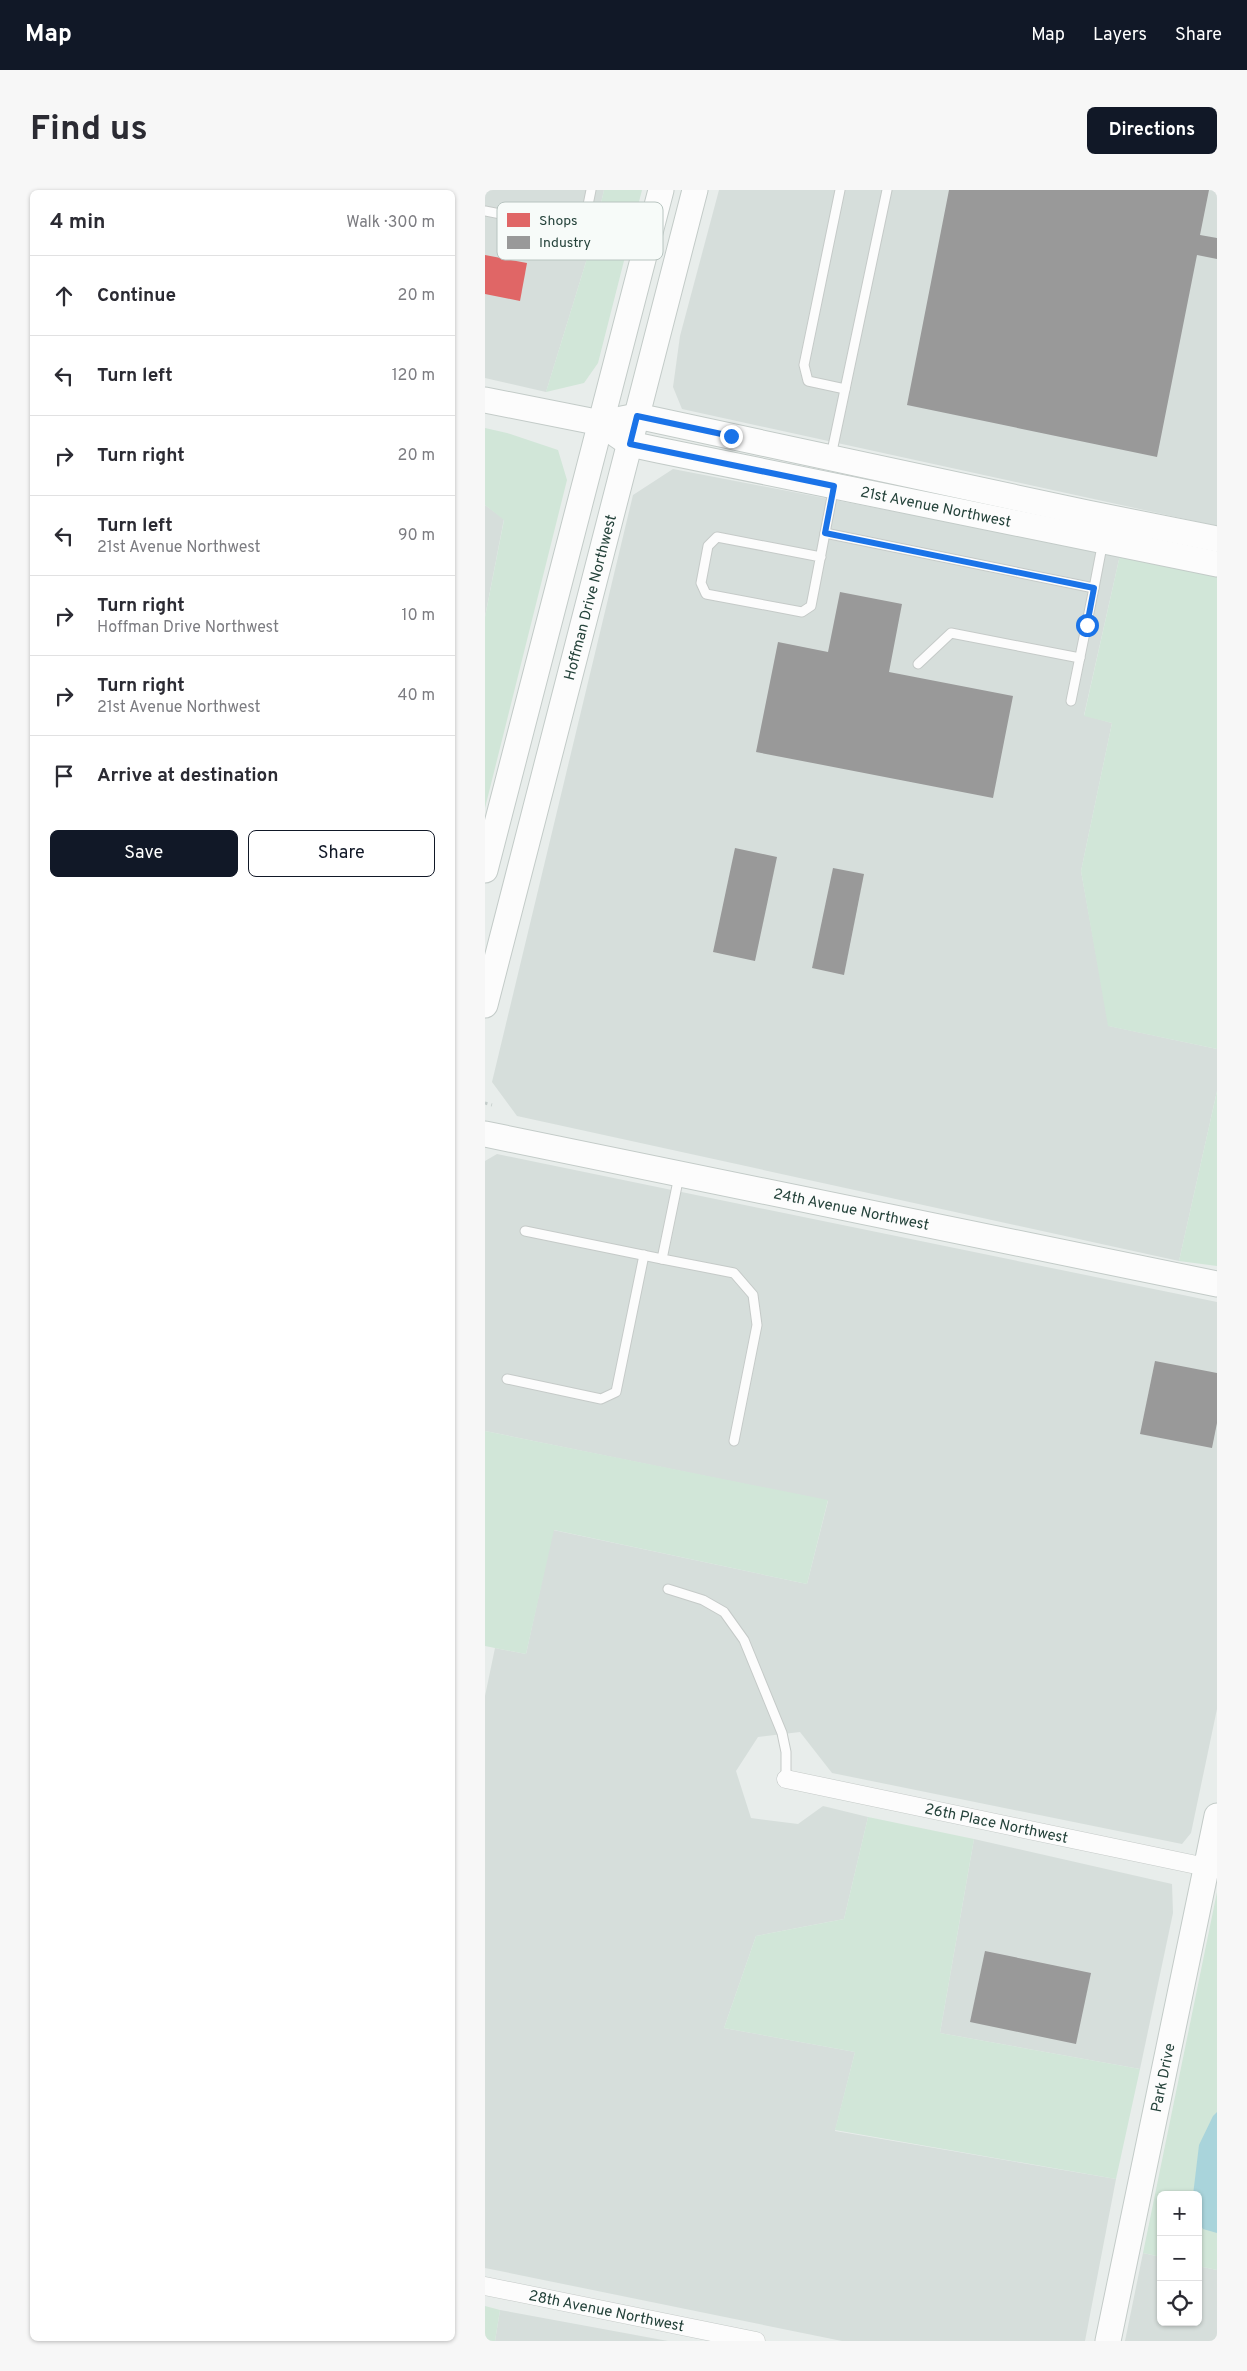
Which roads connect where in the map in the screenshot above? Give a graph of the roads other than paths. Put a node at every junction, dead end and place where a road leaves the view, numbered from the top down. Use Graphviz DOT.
graph roads {
  1 [pos="695,190"];
  2 [pos="840,190"];
  3 [pos="887,190"];
  4 [pos="643,260"];
  5 [pos="845,389"];
  6 [pos="485,400"];
  7 [pos="637,416"];
  8 [pos="601,423"];
  9 [pos="630,444"];
  10 [pos="831,459"];
  11 [pos="834,486"];
  12 [pos="825,533"];
  13 [pos="1217,539"];
  14 [pos="1103,541"];
  15 [pos="821,558"];
  16 [pos="1217,564"];
  17 [pos="1094,588"];
  18 [pos="1080,658"];
  19 [pos="918,664"];
  20 [pos="1071,701"];
  21 [pos="485,870"];
  22 [pos="485,1005"];
  23 [pos="485,1134"];
  24 [pos="680,1174"];
  25 [pos="525,1231"];
  26 [pos="644,1255"];
  27 [pos="662,1259"];
  28 [pos="1217,1284"];
  29 [pos="507,1379"];
  30 [pos="734,1441"];
  31 [pos="668,1589"];
  32 [pos="786,1779"];
  33 [pos="1217,1816"];
  34 [pos="1206,1867"];
  35 [pos="485,2286"];
  36 [pos="756,2341"];
  37 [pos="1109,2341"];
  1 -- 7 [label="street, Hoffman Drive Northwest"];
  2 -- 5 [label="lane"];
  3 -- 5 [label="lane"];
  4 -- 8 [label="street"];
  5 -- 10 [label="lane"];
  6 -- 8 [label="street, 21st Avenue Northwest"];
  7 -- 8 [label="street, 21st Avenue Northwest"];
  7 -- 9 [label="street, Hoffman Drive Northwest"];
  7 -- 10 [label="street, 21st Avenue Northwest"];
  8 -- 9 [label="street, 21st Avenue Northwest"];
  8 -- 21 [label="street"];
  9 -- 11 [label="street, 21st Avenue Northwest"];
  9 -- 22 [label="street, Hoffman Drive Northwest"];
  10 -- 13 [label="street, 21st Avenue Northwest"];
  11 -- 12 [label="lane"];
  11 -- 14 [label="street, 21st Avenue Northwest"];
  12 -- 15 [label="lane"];
  12 -- 17 [label="lane"];
  14 -- 16 [label="street, 21st Avenue Northwest"];
  14 -- 17 [label="lane"];
  15 -- 15 [label="lane"];
  17 -- 18 [label="lane"];
  18 -- 19 [label="lane"];
  18 -- 20 [label="lane"];
  23 -- 24 [label="street, 24th Avenue Northwest"];
  24 -- 27 [label="lane"];
  24 -- 28 [label="street, 24th Avenue Northwest"];
  25 -- 26 [label="lane"];
  26 -- 27 [label="lane"];
  26 -- 29 [label="lane"];
  27 -- 30 [label="lane"];
  31 -- 32 [label="lane"];
  32 -- 34 [label="street, 26th Place Northwest"];
  33 -- 34 [label="street, Park Drive"];
  34 -- 37 [label="street, Park Drive"];
  35 -- 36 [label="street, 28th Avenue Northwest"];
}
